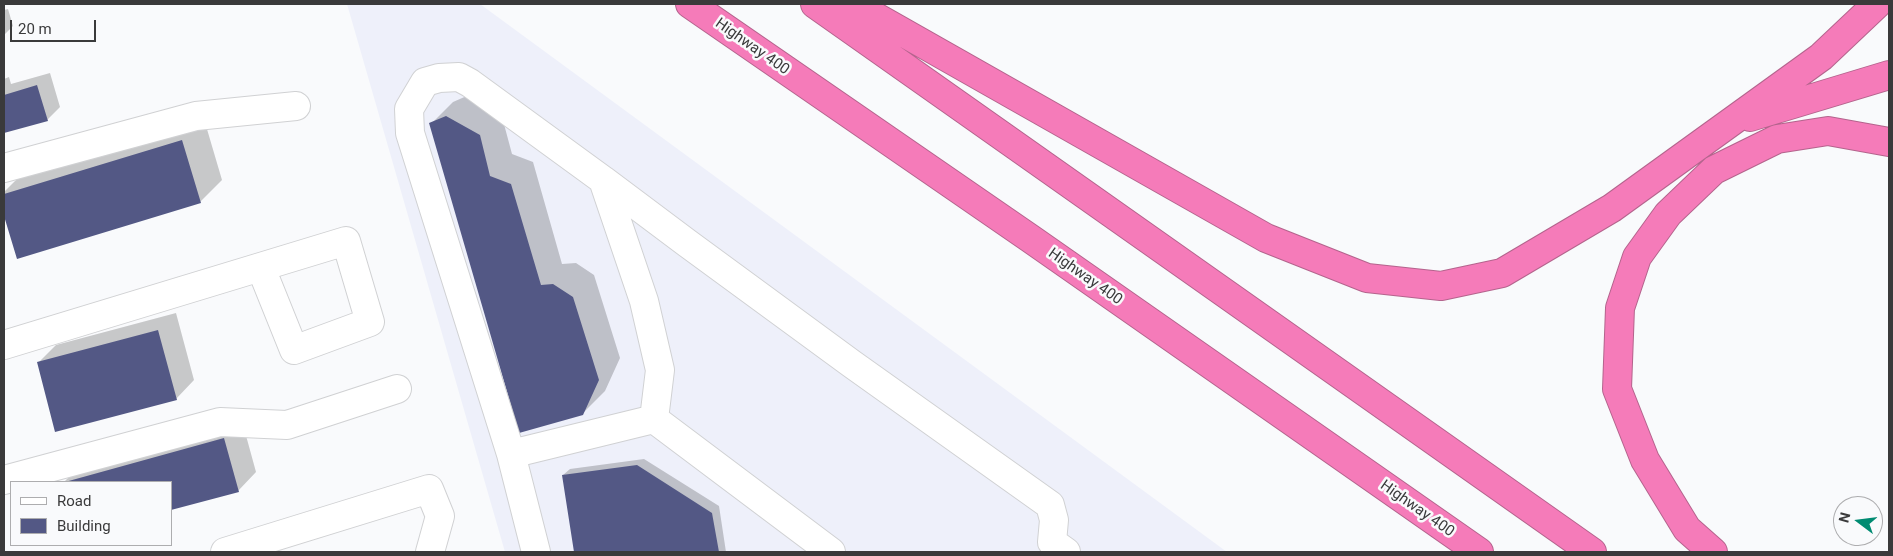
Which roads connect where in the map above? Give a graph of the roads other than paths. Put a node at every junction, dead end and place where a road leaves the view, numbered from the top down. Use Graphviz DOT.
graph roads {
  1 [pos="690,4"];
  2 [pos="815,4"];
  3 [pos="853,4"];
  4 [pos="1877,4"];
  5 [pos="1889,75"];
  6 [pos="296,106"];
  7 [pos="1727,124"];
  8 [pos="1889,142"];
  9 [pos="4,168"];
  10 [pos="602,180"];
  11 [pos="261,268"];
  12 [pos="4,345"];
  13 [pos="398,389"];
  14 [pos="654,419"];
  15 [pos="511,454"];
  16 [pos="4,480"];
  17 [pos="1054,549"];
  18 [pos="225,552"];
  19 [pos="430,552"];
  20 [pos="536,552"];
  21 [pos="831,552"];
  22 [pos="1479,552"];
  23 [pos="1592,552"];
  24 [pos="1713,552"];
  1 -- 22 [label="highway, Highway 400"];
  2 -- 23 [label="highway"];
  3 -- 7 [label="highway"];
  4 -- 7 [label="highway"];
  5 -- 7 [label="highway"];
  6 -- 9 [label="lane"];
  8 -- 24 [label="highway"];
  10 -- 14 [label="lane"];
  10 -- 15 [label="lane"];
  10 -- 17 [label="lane"];
  11 -- 12 [label="lane"];
  13 -- 16 [label="lane"];
  14 -- 15 [label="lane"];
  14 -- 21 [label="lane"];
  15 -- 20 [label="lane"];
  18 -- 19 [label="lane"];
}
